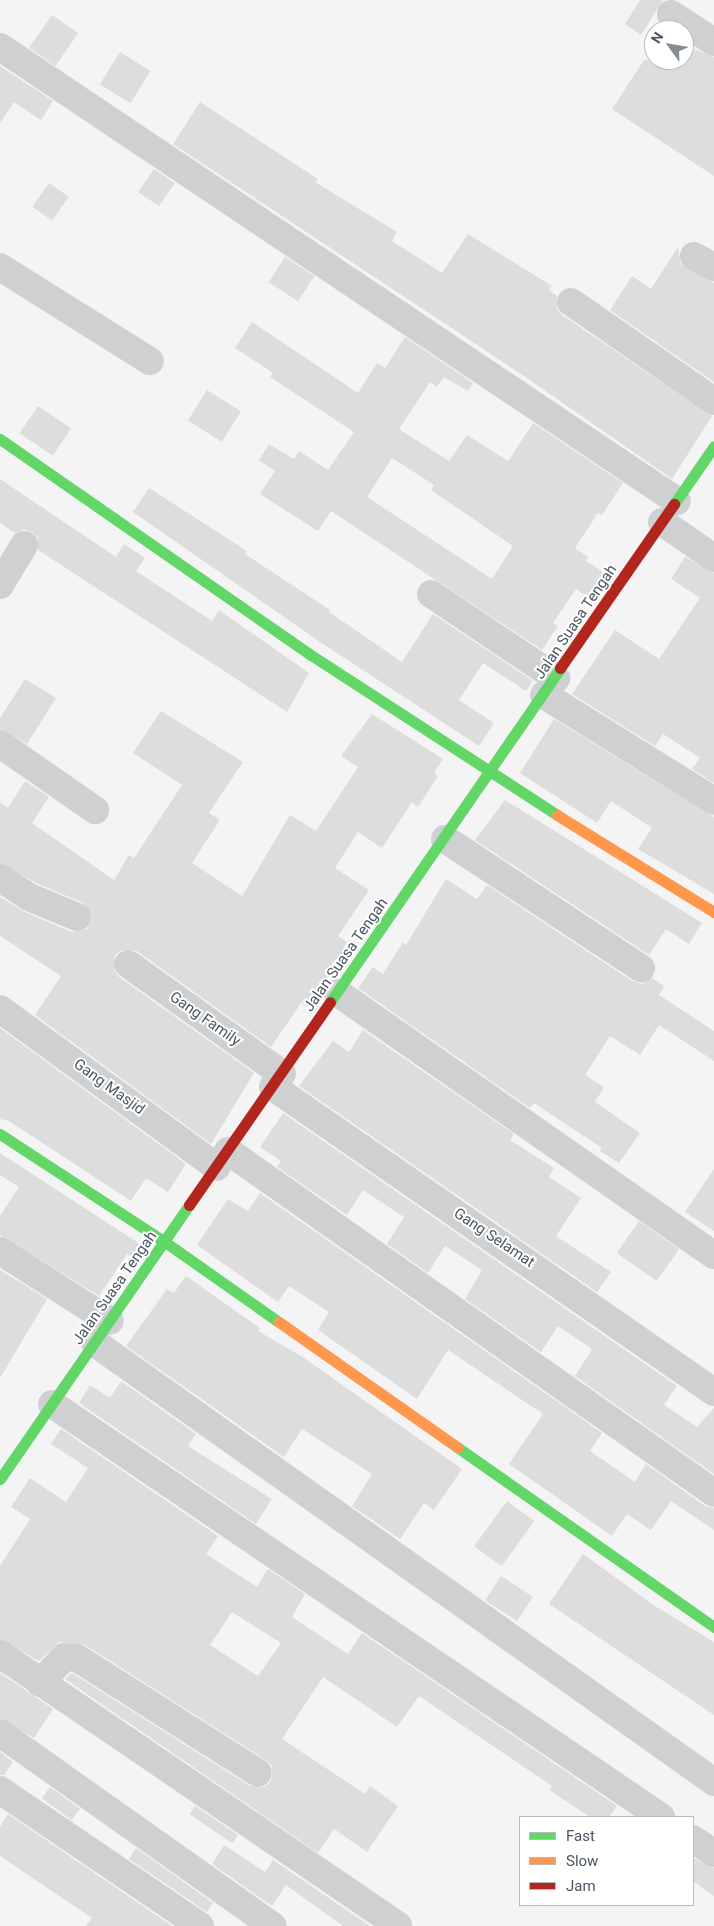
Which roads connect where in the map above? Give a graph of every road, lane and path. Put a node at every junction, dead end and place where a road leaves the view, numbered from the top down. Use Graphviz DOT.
graph roads {
  1 [pos="671,14"];
  2 [pos="714,42"];
  3 [pos="0,48"];
  4 [pos="0,267"];
  5 [pos="572,302"];
  6 [pos="150,361"];
  7 [pos="714,401"];
  8 [pos="0,439"];
  9 [pos="714,446"];
  10 [pos="669,512"];
  11 [pos="24,545"];
  12 [pos="714,558"];
  13 [pos="0,585"];
  14 [pos="431,594"];
  15 [pos="550,686"];
  16 [pos="0,744"];
  17 [pos="492,771"];
  18 [pos="714,802"];
  19 [pos="95,810"];
  20 [pos="445,839"];
  21 [pos="0,878"];
  22 [pos="714,912"];
  23 [pos="77,917"];
  24 [pos="128,964"];
  25 [pos="641,968"];
  26 [pos="338,993"];
  27 [pos="0,1009"];
  28 [pos="277,1080"];
  29 [pos="0,1134"];
  30 [pos="222,1159"];
  31 [pos="165,1242"];
  32 [pos="0,1251"];
  33 [pos="714,1255"];
  34 [pos="110,1321"];
  35 [pos="95,1343"];
  36 [pos="714,1392"];
  37 [pos="52,1404"];
  38 [pos="0,1479"];
  39 [pos="714,1493"];
  40 [pos="714,1627"];
  41 [pos="0,1654"];
  42 [pos="40,1683"];
  43 [pos="0,1733"];
  44 [pos="258,1773"];
  45 [pos="714,1782"];
  46 [pos="0,1790"];
  47 [pos="660,1816"];
  48 [pos="694,1840"];
  49 [pos="714,1853"];
  50 [pos="200,1926"];
  51 [pos="273,1926"];
  52 [pos="398,1926"];
  1 -- 2 [label="street"];
  3 -- 10 [label="street"];
  4 -- 6 [label="street"];
  5 -- 7 [label="street"];
  8 -- 17 [label="street"];
  9 -- 10 [label="street, Jalan Suasa Tengah"];
  10 -- 12 [label="street"];
  10 -- 15 [label="street, Jalan Suasa Tengah"];
  11 -- 13 [label="street"];
  14 -- 15 [label="street"];
  15 -- 17 [label="street, Jalan Suasa Tengah"];
  15 -- 18 [label="street"];
  16 -- 19 [label="street"];
  17 -- 20 [label="street, Jalan Suasa Tengah"];
  17 -- 22 [label="street"];
  20 -- 25 [label="street"];
  20 -- 26 [label="street, Jalan Suasa Tengah"];
  21 -- 23 [label="street"];
  24 -- 28 [label="street, Gang Family"];
  26 -- 28 [label="street, Jalan Suasa Tengah"];
  26 -- 33 [label="street"];
  27 -- 30 [label="street, Gang Masjid"];
  28 -- 30 [label="street, Jalan Suasa Tengah"];
  28 -- 36 [label="street, Gang Selamat"];
  29 -- 31 [label="street"];
  30 -- 31 [label="street, Jalan Suasa Tengah"];
  30 -- 39 [label="street, Gang Masjid"];
  31 -- 34 [label="street, Jalan Suasa Tengah"];
  31 -- 40 [label="street"];
  32 -- 34 [label="street"];
  34 -- 35 [label="street, Jalan Suasa Tengah"];
  35 -- 37 [label="street, Jalan Suasa Tengah"];
  35 -- 45 [label="street"];
  37 -- 38 [label="street, Jalan Suasa Tengah"];
  37 -- 47 [label="street"];
  41 -- 42 [label="street"];
  42 -- 44 [label="street"];
  42 -- 52 [label="street"];
  43 -- 51 [label="street"];
  46 -- 50 [label="street"];
  48 -- 49 [label="street"];
}
